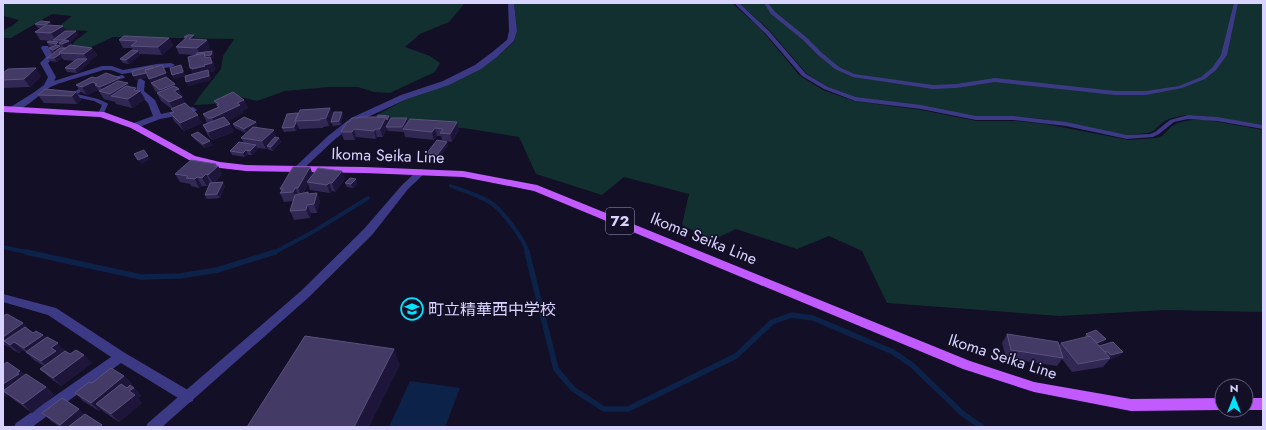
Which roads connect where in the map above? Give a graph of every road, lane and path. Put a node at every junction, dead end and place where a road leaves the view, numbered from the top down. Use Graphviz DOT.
graph roads {
  1 [pos="511,3"];
  2 [pos="736,3"];
  3 [pos="766,3"];
  4 [pos="1236,3"];
  5 [pos="45,48"];
  6 [pos="171,65"];
  7 [pos="122,77"];
  8 [pos="141,81"];
  9 [pos="102,82"];
  10 [pos="95,83"];
  11 [pos="47,86"];
  12 [pos="7,109"];
  13 [pos="193,110"];
  14 [pos="101,114"];
  15 [pos="158,117"];
  16 [pos="134,126"];
  17 [pos="1263,127"];
  18 [pos="298,169"];
  19 [pos="420,172"];
  20 [pos="3,298"];
  21 [pos="121,357"];
  22 [pos="188,397"];
  23 [pos="1214,404"];
  24 [pos="21,427"];
  25 [pos="153,427"];
  1 -- 18 [label="street"];
  2 -- 17 [label="lane"];
  3 -- 4 [label="lane"];
  5 -- 11 [label="street"];
  6 -- 11 [label="street"];
  7 -- 9 [label="lane"];
  8 -- 15 [label="street"];
  10 -- 14 [label="lane"];
  11 -- 12 [label="street"];
  12 -- 14 [label="main road, Ikoma Seika Line / 72"];
  13 -- 15 [label="street"];
  14 -- 16 [label="main road, Ikoma Seika Line / 72"];
  15 -- 16 [label="street"];
  16 -- 18 [label="main road, Ikoma Seika Line / 72"];
  18 -- 19 [label="main road, Ikoma Seika Line / 72"];
  19 -- 22 [label="street"];
  19 -- 23 [label="main road, Ikoma Seika Line / 72"];
  20 -- 21 [label="street"];
  21 -- 22 [label="street"];
  21 -- 24 [label="street"];
  22 -- 25 [label="street"];
}
